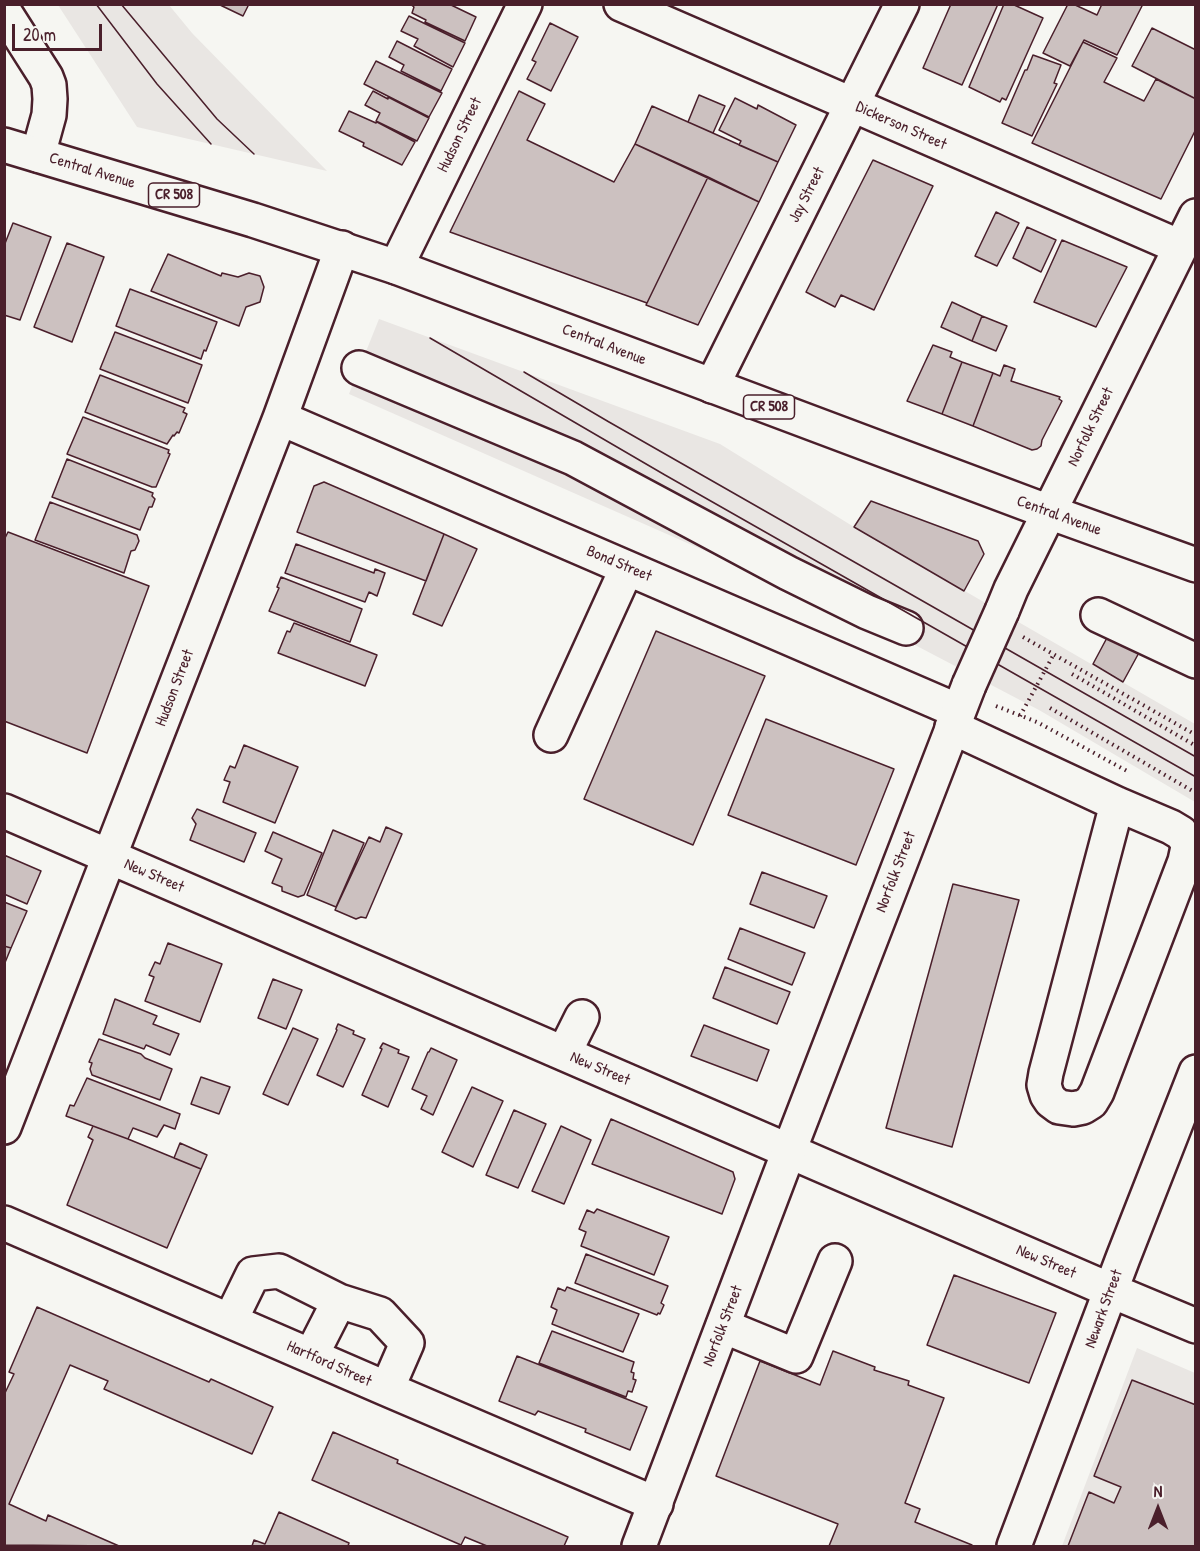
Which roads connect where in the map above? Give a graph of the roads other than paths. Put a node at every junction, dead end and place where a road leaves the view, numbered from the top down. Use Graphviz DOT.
graph roads {
  1 [pos="525,4"];
  2 [pos="902,4"];
  3 [pos="625,5"];
  4 [pos="8,25"];
  5 [pos="852,105"];
  6 [pos="4,145"];
  7 [pos="38,155"];
  8 [pos="1196,216"];
  9 [pos="1180,247"];
  10 [pos="342,248"];
  11 [pos="396,267"];
  12 [pos="359,368"];
  13 [pos="712,386"];
  14 [pos="280,418"];
  15 [pos="1049,512"];
  16 [pos="1196,566"];
  17 [pos="627,568"];
  18 [pos="1098,615"];
  19 [pos="906,628"];
  20 [pos="1196,661"];
  21 [pos="959,708"];
  22 [pos="551,735"];
  23 [pos="1117,804"];
  24 [pos="4,811"];
  25 [pos="109,857"];
  26 [pos="582,1017"];
  27 [pos="564,1053"];
  28 [pos="1196,1072"];
  29 [pos="4,1127"];
  30 [pos="789,1151"];
  31 [pos="4,1223"];
  32 [pos="835,1262"];
  33 [pos="1112,1291"];
  34 [pos="339,1301"];
  35 [pos="230,1321"];
  36 [pos="723,1326"];
  37 [pos="1196,1326"];
  38 [pos="310,1356"];
  39 [pos="387,1389"];
  40 [pos="656,1504"];
  41 [pos="639,1546"];
  42 [pos="1014,1546"];
  1 -- 11 [label="street, Hudson Street"];
  2 -- 5 [label="street, Jay Street"];
  3 -- 5 [label="street, Dickerson Street"];
  4 -- 7 [label="street"];
  5 -- 9 [label="street, Dickerson Street"];
  5 -- 13 [label="street, Jay Street"];
  6 -- 7 [label="street, Central Avenue / CR 508"];
  7 -- 10 [label="street, Central Avenue / CR 508"];
  8 -- 9 [label="street, Norfolk Street"];
  9 -- 15 [label="street, Norfolk Street"];
  10 -- 11 [label="street, Central Avenue / CR 508"];
  10 -- 14 [label="street, Hudson Street"];
  11 -- 13 [label="street, Central Avenue / CR 508"];
  12 -- 19 [label="street"];
  13 -- 15 [label="street, Central Avenue / CR 508"];
  14 -- 17 [label="street, Bond Street"];
  14 -- 25 [label="street, Hudson Street"];
  15 -- 16 [label="street, Central Avenue / CR 508"];
  15 -- 21 [label="street, Norfolk Street, bridge"];
  17 -- 21 [label="street, Bond Street"];
  17 -- 22 [label="street"];
  18 -- 20 [label="street"];
  21 -- 23 [label="street, Bond Street"];
  21 -- 30 [label="street, Norfolk Street"];
  23 -- 23 [label="street, Bond Street"];
  24 -- 25 [label="street, New Street"];
  25 -- 27 [label="street, New Street"];
  25 -- 29 [label="street, Hudson Street"];
  26 -- 27 [label="street"];
  27 -- 30 [label="street, New Street"];
  28 -- 33 [label="street, Newark Street"];
  30 -- 33 [label="street, New Street"];
  30 -- 36 [label="street, Norfolk Street"];
  31 -- 35 [label="street, Hartford Street"];
  32 -- 36 [label="street"];
  33 -- 37 [label="street, New Street"];
  33 -- 42 [label="street, Newark Street"];
  34 -- 35 [label="street"];
  34 -- 38 [label="street"];
  34 -- 39 [label="street"];
  35 -- 38 [label="street, Hartford Street"];
  36 -- 40 [label="street, Norfolk Street"];
  38 -- 39 [label="street, Hartford Street"];
  39 -- 40 [label="street, Hartford Street"];
  40 -- 41 [label="street, Norfolk Street"];
}
